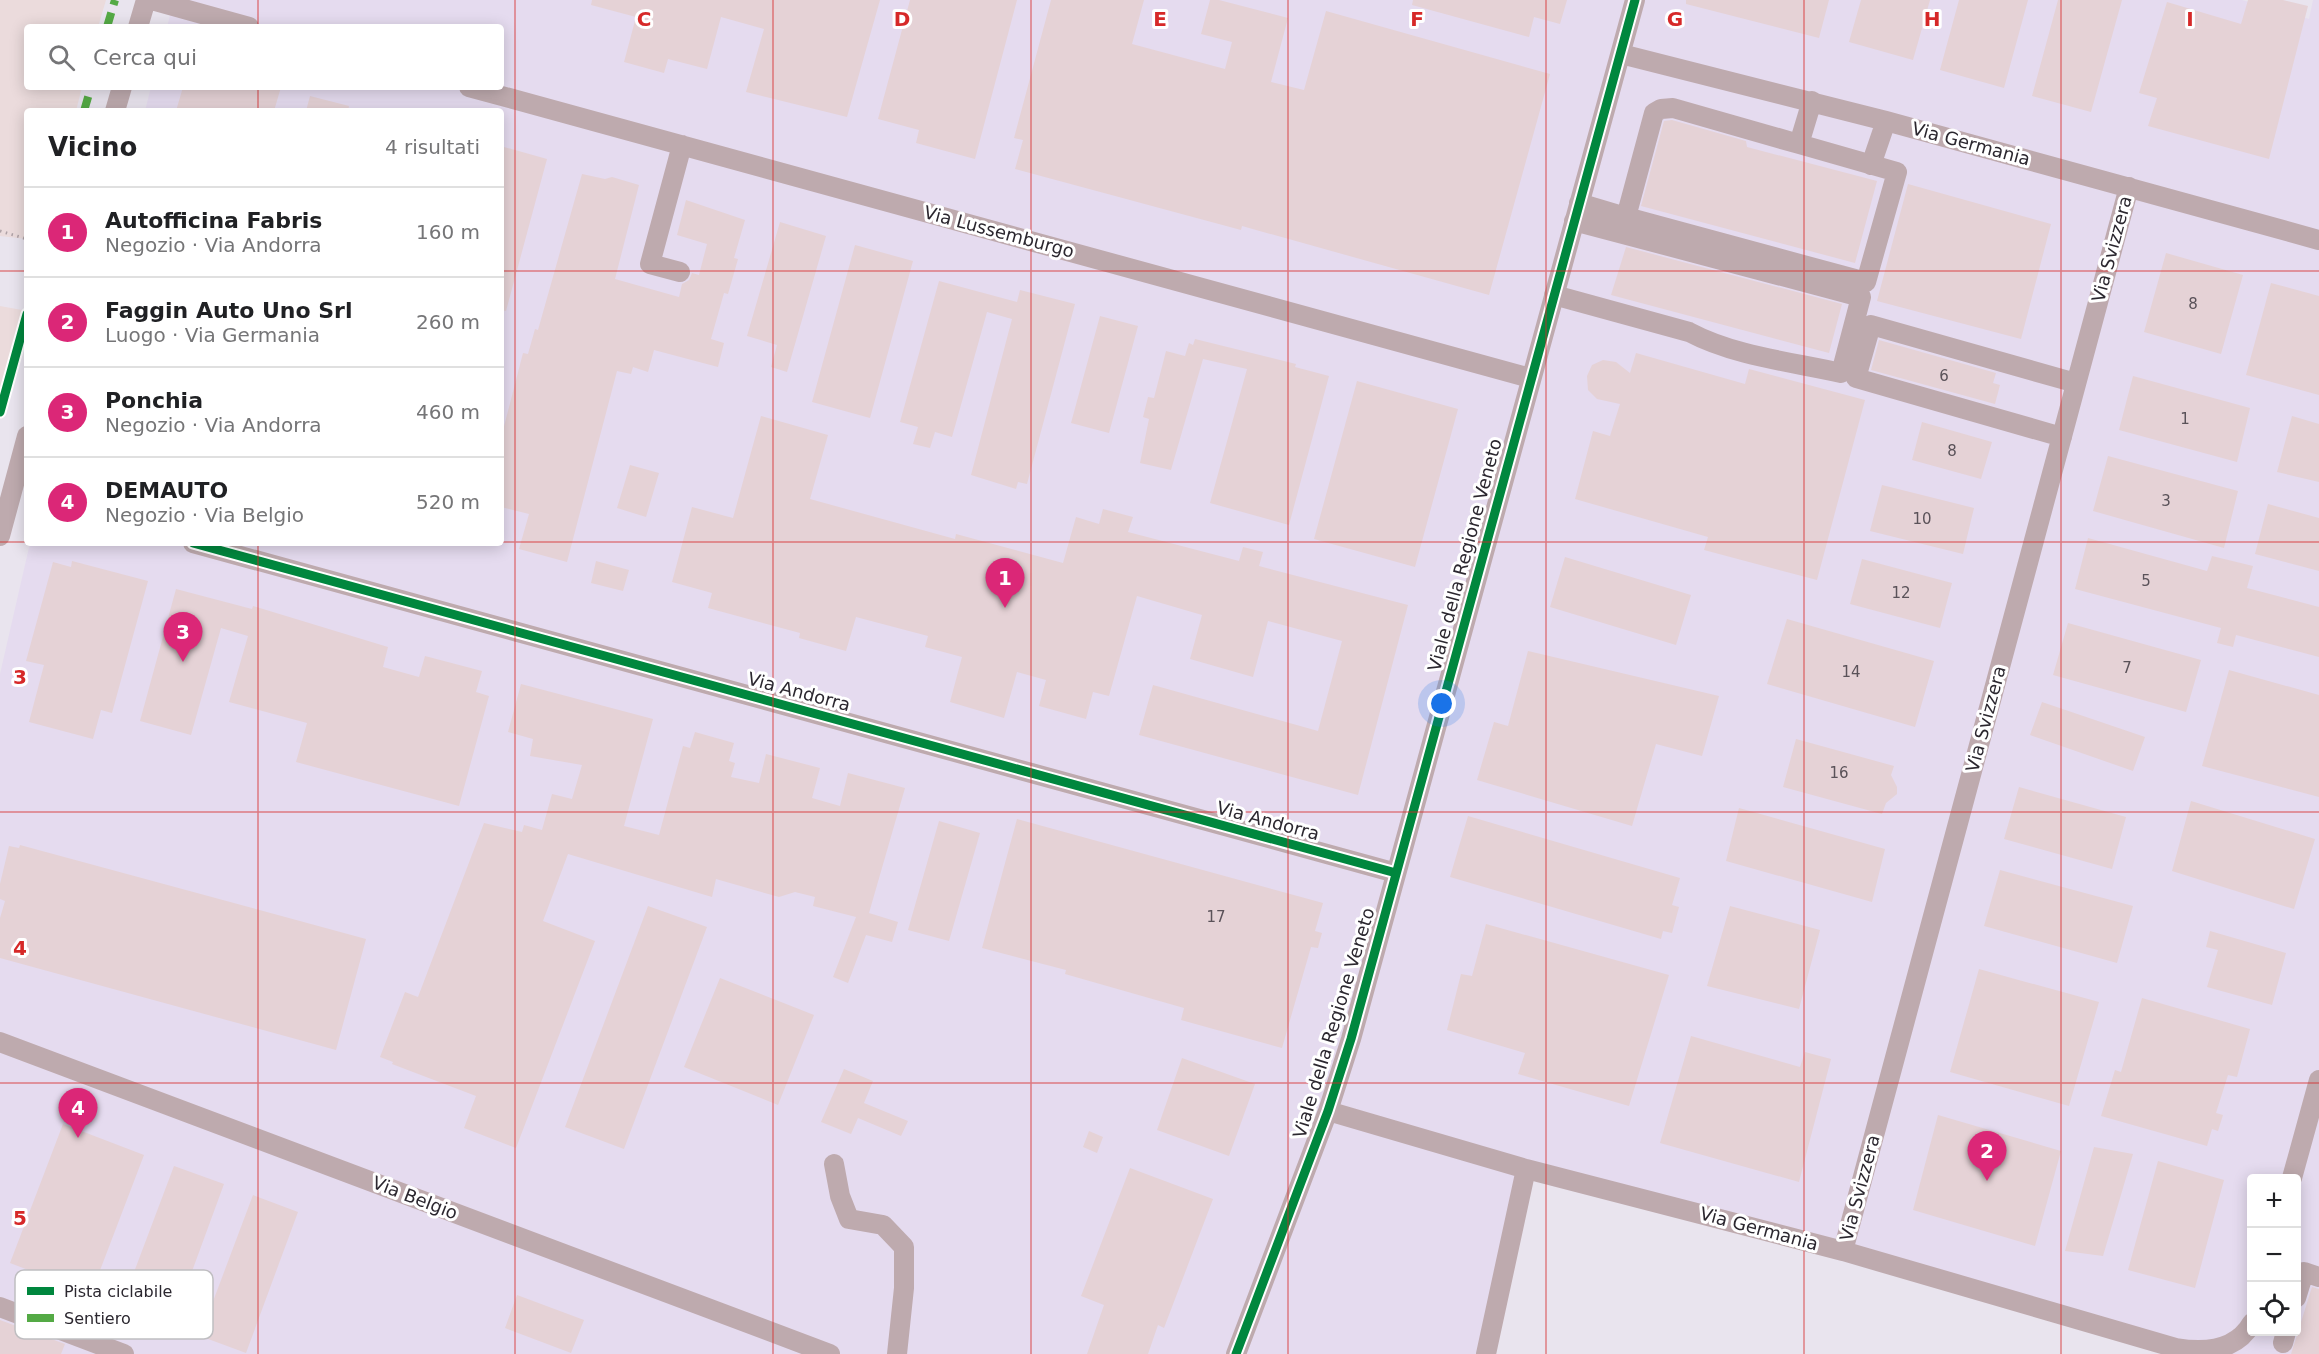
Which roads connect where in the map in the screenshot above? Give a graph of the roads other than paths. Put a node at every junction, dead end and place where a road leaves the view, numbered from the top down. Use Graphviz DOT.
graph roads {
  1 [pos="146,0"];
  2 [pos="152,0"];
  3 [pos="1635,0"];
  4 [pos="139,24"];
  5 [pos="238,24"];
  6 [pos="1621,54"];
  7 [pos="121,90"];
  8 [pos="480,90"];
  9 [pos="1812,102"];
  10 [pos="117,108"];
  11 [pos="1886,121"];
  12 [pos="1799,144"];
  13 [pos="682,145"];
  14 [pos="1871,165"];
  15 [pos="2129,187"];
  16 [pos="1577,212"];
  17 [pos="1626,217"];
  18 [pos="2319,240"];
  19 [pos="680,272"];
  20 [pos="1554,295"];
  21 [pos="1530,378"];
  22 [pos="2076,383"];
  23 [pos="2061,437"];
  24 [pos="24,458"];
  25 [pos="19,495"];
  26 [pos="0,536"];
  27 [pos="204,546"];
  28 [pos="1396,873"];
  29 [pos="0,1042"];
  30 [pos="2319,1080"];
  31 [pos="2316,1102"];
  32 [pos="1328,1111"];
  33 [pos="834,1164"];
  34 [pos="1526,1169"];
  35 [pos="2294,1174"];
  36 [pos="1843,1251"];
  37 [pos="2319,1277"];
  38 [pos="2301,1282"];
  39 [pos="0,1307"];
  40 [pos="15,1313"];
  41 [pos="2247,1329"];
  42 [pos="84,1339"];
  43 [pos="2230,1350"];
  44 [pos="124,1354"];
  45 [pos="830,1354"];
  46 [pos="897,1354"];
  47 [pos="1236,1354"];
  48 [pos="1486,1354"];
  1 -- 4 [label="street"];
  2 -- 5 [label="street"];
  3 -- 6 [label="street, Viale della Regione Veneto"];
  6 -- 9 [label="street, Via Germania"];
  6 -- 16 [label="street, Viale della Regione Veneto"];
  7 -- 10 [label="street"];
  8 -- 13 [label="street, Via Lussemburgo"];
  9 -- 11 [label="street, Via Germania"];
  9 -- 12 [label="street"];
  11 -- 14 [label="street"];
  11 -- 15 [label="street, Via Germania"];
  12 -- 14 [label="street"];
  12 -- 17 [label="street"];
  13 -- 19 [label="street"];
  13 -- 21 [label="street, Via Lussemburgo"];
  14 -- 17 [label="street"];
  15 -- 18 [label="street, Via Germania"];
  15 -- 22 [label="street, Via Svizzera"];
  16 -- 17 [label="street"];
  16 -- 20 [label="street, Viale della Regione Veneto"];
  16 -- 20 [label="street"];
  20 -- 21 [label="street, Viale della Regione Veneto"];
  21 -- 28 [label="street, Viale della Regione Veneto"];
  22 -- 23 [label="street, Via Svizzera"];
  22 -- 23 [label="street"];
  23 -- 36 [label="street, Via Svizzera"];
  24 -- 25 [label="street"];
  25 -- 26 [label="street"];
  27 -- 28 [label="street, Via Andorra"];
  28 -- 32 [label="street, Viale della Regione Veneto"];
  29 -- 45 [label="street, Via Belgio"];
  30 -- 31 [label="street"];
  31 -- 35 [label="street"];
  32 -- 34 [label="street, Via Germania"];
  32 -- 47 [label="street, Viale della Regione Veneto"];
  33 -- 46 [label="street"];
  34 -- 36 [label="street, Via Germania"];
  34 -- 48 [label="street"];
  36 -- 43 [label="street, Via Germania"];
  37 -- 38 [label="street"];
  39 -- 40 [label="street"];
  41 -- 43 [label="street, Via Germania"];
  42 -- 44 [label="street"];
}
